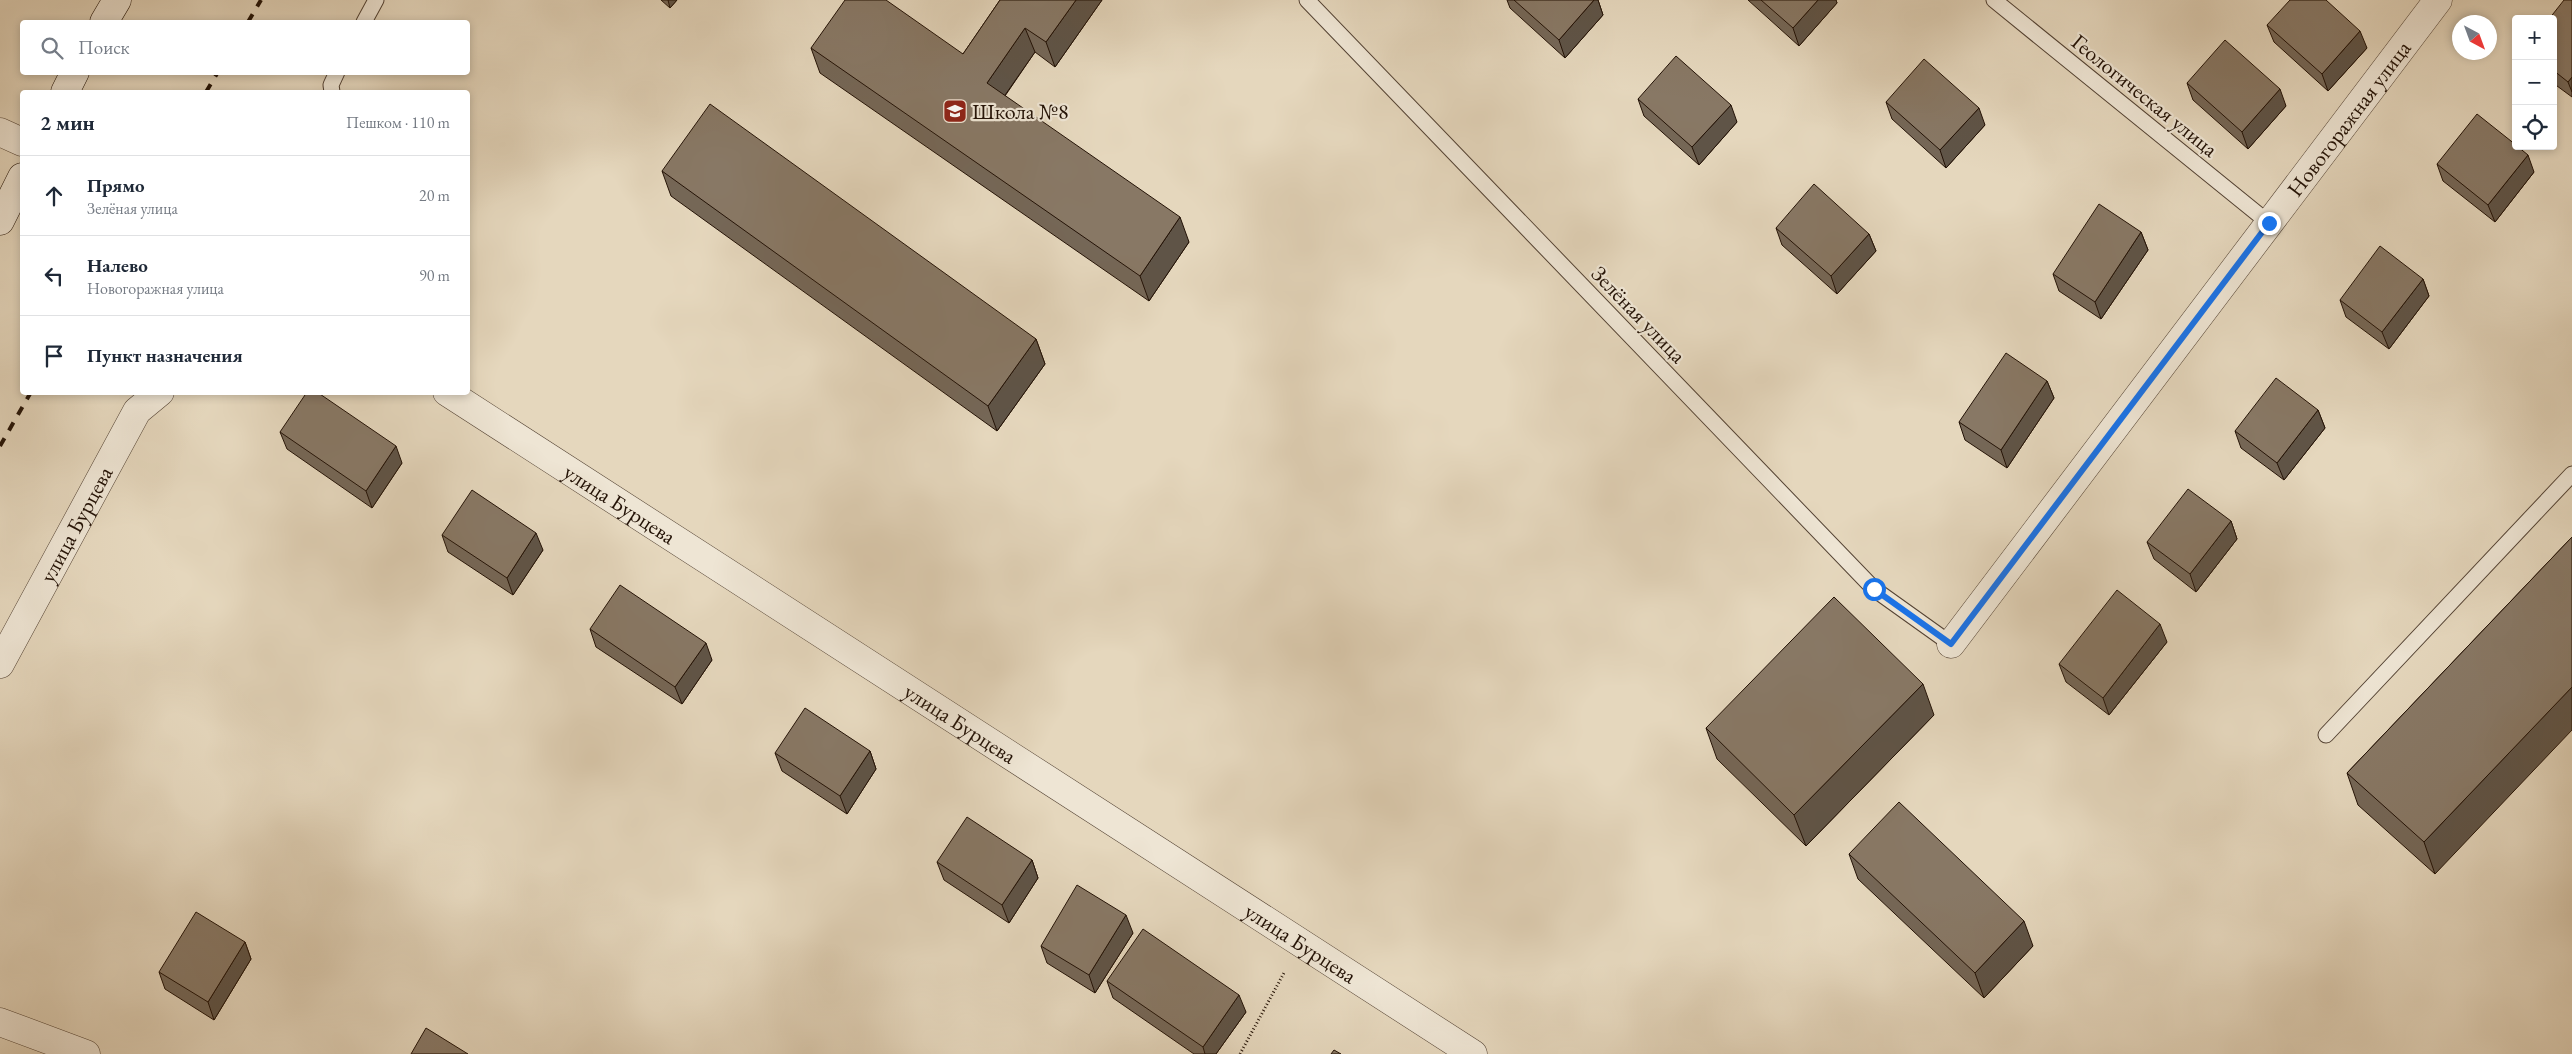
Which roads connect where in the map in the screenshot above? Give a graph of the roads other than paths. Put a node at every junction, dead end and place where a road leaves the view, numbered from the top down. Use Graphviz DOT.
graph roads {
  1 [pos="117,0"];
  2 [pos="376,0"];
  3 [pos="1307,0"];
  4 [pos="1994,0"];
  5 [pos="2438,0"];
  6 [pos="105,20"];
  7 [pos="365,20"];
  8 [pos="74,75"];
  9 [pos="336,75"];
  10 [pos="65,90"];
  11 [pos="332,90"];
  12 [pos="0,132"];
  13 [pos="20,141"];
  14 [pos="20,181"];
  15 [pos="0,221"];
  16 [pos="2269,223"];
  17 [pos="156,395"];
  18 [pos="453,395"];
  19 [pos="2572,474"];
  20 [pos="1951,644"];
  21 [pos="0,664"];
  22 [pos="2326,734"];
  23 [pos="0,1022"];
  24 [pos="86,1054"];
  25 [pos="1473,1054"];
  1 -- 6 [label="street"];
  2 -- 7 [label="lane"];
  3 -- 20 [label="lane, Зелёная улица"];
  4 -- 16 [label="lane, Геологическая улица"];
  5 -- 16 [label="street, Новогоражная улица"];
  8 -- 10 [label="street"];
  9 -- 11 [label="lane"];
  12 -- 13 [label="street"];
  14 -- 15 [label="street"];
  16 -- 20 [label="street, Новогоражная улица"];
  17 -- 21 [label="street, улица Бурцева"];
  18 -- 25 [label="street, улица Бурцева"];
  19 -- 22 [label="lane"];
  23 -- 24 [label="street"];
}
